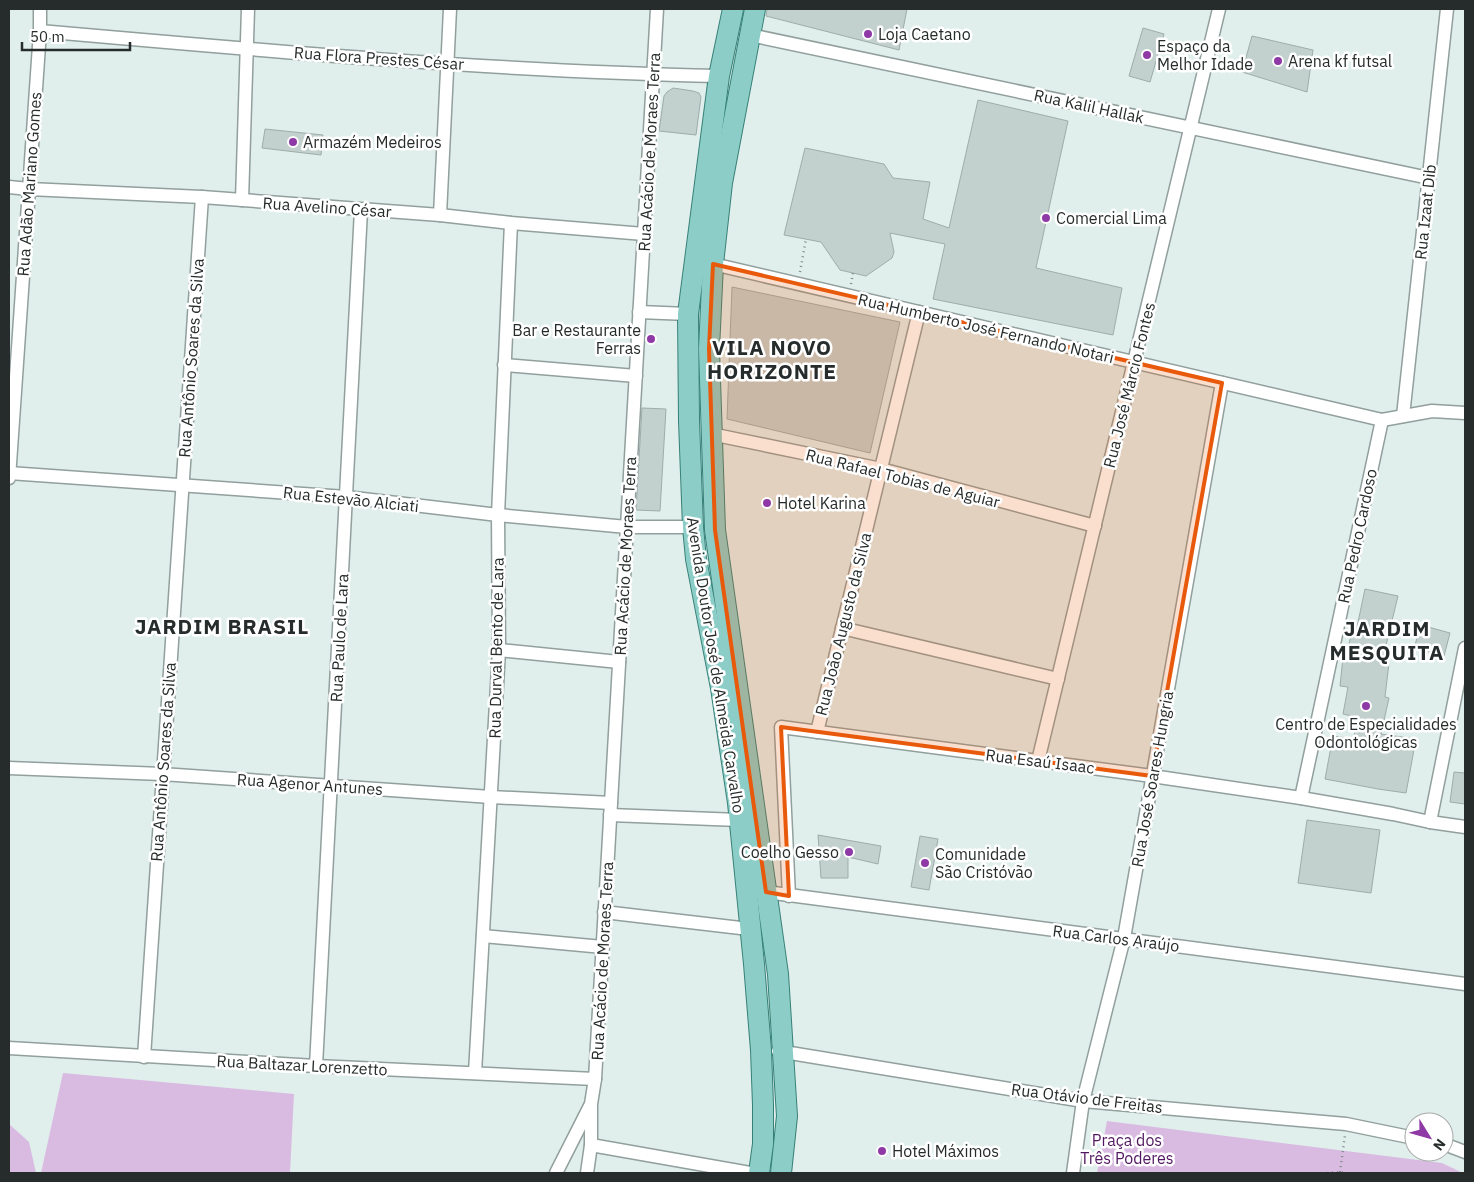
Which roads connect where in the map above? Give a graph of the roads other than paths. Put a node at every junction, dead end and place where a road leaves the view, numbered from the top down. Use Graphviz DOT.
graph roads {
  1 [pos="40,9"];
  2 [pos="248,9"];
  3 [pos="450,9"];
  4 [pos="657,9"];
  5 [pos="733,9"];
  6 [pos="754,9"];
  7 [pos="1219,9"];
  8 [pos="1447,9"];
  9 [pos="40,31"];
  10 [pos="750,35"];
  11 [pos="246,49"];
  12 [pos="446,63"];
  13 [pos="653,74"];
  14 [pos="719,76"];
  15 [pos="1191,128"];
  16 [pos="1428,178"];
  17 [pos="9,186"];
  18 [pos="30,189"];
  19 [pos="202,197"];
  20 [pos="242,200"];
  21 [pos="361,210"];
  22 [pos="440,215"];
  23 [pos="511,223"];
  24 [pos="644,234"];
  25 [pos="713,264"];
  26 [pos="639,312"];
  27 [pos="918,312"];
  28 [pos="688,314"];
  29 [pos="1134,362"];
  30 [pos="504,365"];
  31 [pos="636,376"];
  32 [pos="1222,383"];
  33 [pos="1465,413"];
  34 [pos="1403,416"];
  35 [pos="1382,420"];
  36 [pos="711,434"];
  37 [pos="881,469"];
  38 [pos="9,473"];
  39 [pos="9,478"];
  40 [pos="182,485"];
  41 [pos="346,497"];
  42 [pos="498,515"];
  43 [pos="1095,526"];
  44 [pos="627,527"];
  45 [pos="693,527"];
  46 [pos="842,628"];
  47 [pos="1465,648"];
  48 [pos="499,650"];
  49 [pos="619,662"];
  50 [pos="1058,679"];
  51 [pos="817,732"];
  52 [pos="1038,761"];
  53 [pos="9,768"];
  54 [pos="162,774"];
  55 [pos="1152,776"];
  56 [pos="331,786"];
  57 [pos="491,797"];
  58 [pos="1301,798"];
  59 [pos="610,809"];
  60 [pos="740,820"];
  61 [pos="1430,822"];
  62 [pos="1465,827"];
  63 [pos="766,892"];
  64 [pos="789,896"];
  65 [pos="604,912"];
  66 [pos="749,929"];
  67 [pos="483,936"];
  68 [pos="1124,938"];
  69 [pos="603,947"];
  70 [pos="1465,984"];
  71 [pos="9,1048"];
  72 [pos="761,1050"];
  73 [pos="784,1052"];
  74 [pos="144,1057"];
  75 [pos="316,1066"];
  76 [pos="475,1073"];
  77 [pos="595,1079"];
  78 [pos="1083,1101"];
  79 [pos="591,1104"];
  80 [pos="1404,1136"];
  81 [pos="591,1145"];
  82 [pos="556,1173"];
  83 [pos="587,1173"];
  84 [pos="750,1173"];
  85 [pos="759,1173"];
  86 [pos="781,1173"];
  87 [pos="1073,1173"];
  1 -- 9 [label="street, Rua Adão Mariano Gomes"];
  2 -- 11 [label="street"];
  3 -- 12 [label="street"];
  4 -- 13 [label="street, Rua Acácio de Moraes Terra"];
  5 -- 14 [label="main road, Avenida Doutor José de Almeida Carvalho"];
  6 -- 10 [label="main road, Avenida Doutor José de Almeida Carvalho"];
  7 -- 15 [label="street, Rua José Márcio Fontes"];
  8 -- 16 [label="street, Rua Izaat Dib"];
  9 -- 11 [label="street, Rua Flora Prestes César"];
  9 -- 18 [label="street, Rua Adão Mariano Gomes"];
  10 -- 15 [label="street, Rua Kalil Hallak"];
  10 -- 25 [label="main road, Avenida Doutor José de Almeida Carvalho"];
  11 -- 12 [label="street, Rua Flora Prestes César"];
  11 -- 20 [label="street"];
  12 -- 13 [label="street, Rua Flora Prestes César"];
  12 -- 22 [label="street"];
  13 -- 14 [label="street, Rua Flora Prestes César"];
  13 -- 24 [label="street, Rua Acácio de Moraes Terra"];
  14 -- 28 [label="main road, Avenida Doutor José de Almeida Carvalho"];
  15 -- 16 [label="street, Rua Kalil Hallak"];
  15 -- 29 [label="street, Rua José Márcio Fontes"];
  16 -- 34 [label="street, Rua Izaat Dib"];
  17 -- 18 [label="street, Rua Avelino César"];
  18 -- 19 [label="street, Rua Avelino César"];
  18 -- 38 [label="street, Rua Adão Mariano Gomes"];
  19 -- 20 [label="street, Rua Avelino César"];
  19 -- 40 [label="street, Rua Antônio Soares da Silva"];
  20 -- 21 [label="street, Rua Avelino César"];
  21 -- 22 [label="street, Rua Avelino César"];
  21 -- 41 [label="street, Rua Paulo de Lara"];
  22 -- 23 [label="street, Rua Avelino César"];
  23 -- 24 [label="street, Rua Avelino César"];
  23 -- 30 [label="street, Rua Durval Bento de Lara"];
  24 -- 26 [label="street, Rua Acácio de Moraes Terra"];
  25 -- 27 [label="street, Rua Humberto José Fernando Notari"];
  25 -- 36 [label="main road, Avenida Doutor José de Almeida Carvalho"];
  26 -- 28 [label="street"];
  26 -- 31 [label="street, Rua Acácio de Moraes Terra"];
  27 -- 29 [label="street, Rua Humberto José Fernando Notari"];
  27 -- 37 [label="street, Rua João Augusto da Silva"];
  28 -- 45 [label="main road, Avenida Doutor José de Almeida Carvalho"];
  29 -- 32 [label="street, Rua Humberto José Fernando Notari"];
  29 -- 43 [label="street, Rua José Márcio Fontes"];
  30 -- 31 [label="street"];
  30 -- 42 [label="street, Rua Durval Bento de Lara"];
  31 -- 44 [label="street, Rua Acácio de Moraes Terra"];
  32 -- 35 [label="street, Rua Humberto José Fernando Notari"];
  32 -- 55 [label="street, Rua José Soares Hungria"];
  33 -- 34 [label="street, Rua Humberto José Fernando Notari"];
  34 -- 35 [label="street, Rua Humberto José Fernando Notari"];
  35 -- 58 [label="street, Rua Pedro Cardoso"];
  36 -- 37 [label="street, Rua Rafael Tobias de Aguiar"];
  36 -- 63 [label="main road, Avenida Doutor José de Almeida Carvalho"];
  37 -- 43 [label="street, Rua Rafael Tobias de Aguiar"];
  37 -- 46 [label="street, Rua João Augusto da Silva"];
  38 -- 39 [label="street, Rua Adão Mariano Gomes"];
  38 -- 40 [label="street, Rua Estevão Alciati"];
  40 -- 41 [label="street, Rua Estevão Alciati"];
  40 -- 54 [label="street, Rua Antônio Soares da Silva"];
  41 -- 42 [label="street, Rua Estevão Alciati"];
  41 -- 56 [label="street, Rua Paulo de Lara"];
  42 -- 44 [label="street, Rua Estevão Alciati"];
  42 -- 48 [label="street, Rua Durval Bento de Lara"];
  43 -- 50 [label="street, Rua José Márcio Fontes"];
  44 -- 45 [label="street, Rua Estevão Alciati"];
  44 -- 49 [label="street, Rua Acácio de Moraes Terra"];
  45 -- 60 [label="main road, Avenida Doutor José de Almeida Carvalho"];
  46 -- 50 [label="street"];
  46 -- 51 [label="street, Rua João Augusto da Silva"];
  47 -- 61 [label="street"];
  48 -- 49 [label="street"];
  48 -- 57 [label="street, Rua Durval Bento de Lara"];
  49 -- 59 [label="street, Rua Acácio de Moraes Terra"];
  50 -- 52 [label="street, Rua José Márcio Fontes"];
  51 -- 52 [label="street, Rua Esaú Isaac"];
  51 -- 64 [label="street, Rua Esaú Isaac"];
  52 -- 55 [label="street, Rua Esaú Isaac"];
  53 -- 54 [label="street, Rua Agenor Antunes"];
  54 -- 56 [label="street, Rua Agenor Antunes"];
  54 -- 74 [label="street, Rua Antônio Soares da Silva"];
  55 -- 58 [label="street, Rua Esaú Isaac"];
  55 -- 68 [label="street, Rua José Soares Hungria"];
  56 -- 57 [label="street, Rua Agenor Antunes"];
  56 -- 75 [label="street, Rua Paulo de Lara"];
  57 -- 59 [label="street, Rua Agenor Antunes"];
  57 -- 67 [label="street, Rua Durval Bento de Lara"];
  58 -- 61 [label="street, Rua Esaú Isaac"];
  59 -- 60 [label="street, Rua Agenor Antunes"];
  59 -- 65 [label="street, Rua Acácio de Moraes Terra"];
  60 -- 66 [label="main road, Avenida Doutor José de Almeida Carvalho"];
  61 -- 62 [label="street, Rua Esaú Isaac"];
  63 -- 64 [label="street, Rua Carlos Araújo"];
  63 -- 73 [label="main road, Avenida Doutor José de Almeida Carvalho"];
  64 -- 68 [label="street, Rua Carlos Araújo"];
  65 -- 66 [label="street"];
  65 -- 69 [label="street, Rua Acácio de Moraes Terra"];
  66 -- 72 [label="main road, Avenida Doutor José de Almeida Carvalho"];
  67 -- 69 [label="street"];
  67 -- 76 [label="street, Rua Durval Bento de Lara"];
  68 -- 70 [label="street, Rua Carlos Araújo"];
  68 -- 78 [label="street, Rua José Soares Hungria"];
  69 -- 77 [label="street, Rua Acácio de Moraes Terra"];
  71 -- 74 [label="street, Rua Baltazar Lorenzetto"];
  72 -- 73 [label="street, Rua Otávio de Freitas"];
  72 -- 85 [label="main road, Avenida Doutor José de Almeida Carvalho"];
  73 -- 78 [label="street, Rua Otávio de Freitas"];
  73 -- 86 [label="main road, Avenida Doutor José de Almeida Carvalho"];
  74 -- 75 [label="street, Rua Baltazar Lorenzetto"];
  75 -- 76 [label="street, Rua Baltazar Lorenzetto"];
  76 -- 77 [label="street, Rua Baltazar Lorenzetto"];
  77 -- 79 [label="street, Rua Acácio de Moraes Terra"];
  78 -- 80 [label="street, Rua Otávio de Freitas"];
  78 -- 87 [label="street, Rua José Soares Hungria"];
  79 -- 81 [label="street, Rua Acácio de Moraes Terra"];
  79 -- 82 [label="street, Rua Acácio de Moraes Terra"];
  81 -- 83 [label="street, Rua Acácio de Moraes Terra"];
  81 -- 84 [label="street"];
}
